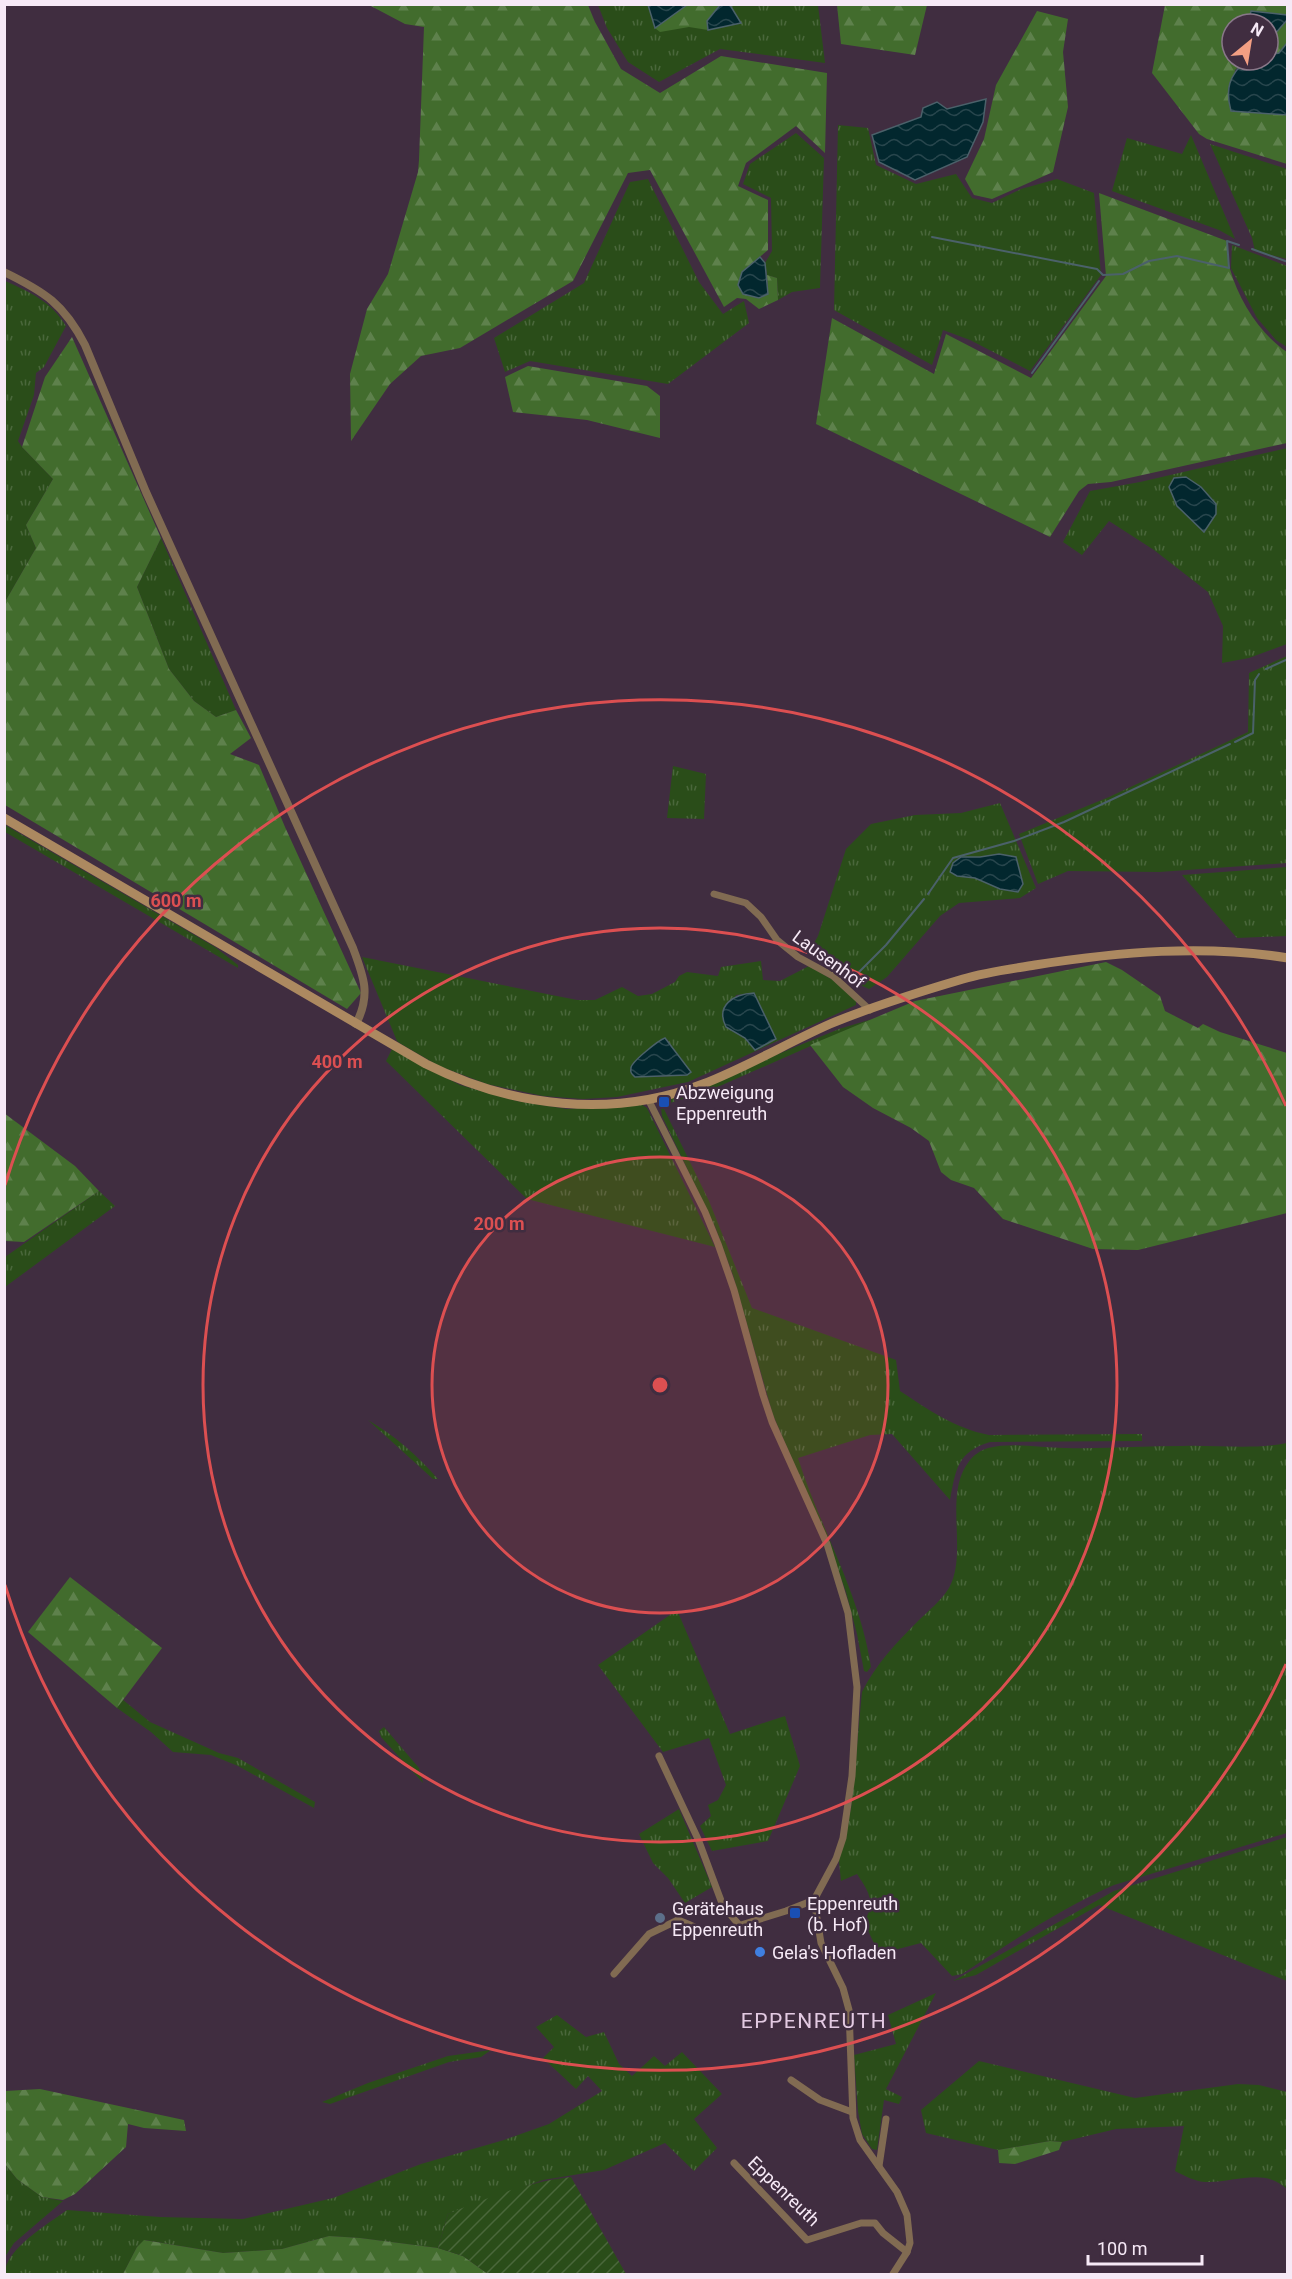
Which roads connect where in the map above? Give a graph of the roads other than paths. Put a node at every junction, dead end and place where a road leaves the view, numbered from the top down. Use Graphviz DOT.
graph roads {
  1 [pos="4,272"];
  2 [pos="4,818"];
  3 [pos="714,894"];
  4 [pos="1287,958"];
  5 [pos="870,1010"];
  6 [pos="356,1024"];
  7 [pos="648,1099"];
  8 [pos="659,1756"];
  9 [pos="814,1900"];
  10 [pos="740,1926"];
  11 [pos="614,1974"];
  12 [pos="791,2080"];
  13 [pos="852,2112"];
  14 [pos="886,2119"];
  15 [pos="734,2163"];
  16 [pos="879,2166"];
  17 [pos="908,2252"];
  18 [pos="893,2274"];
  1 -- 6 [label="street"];
  2 -- 6 [label="main road"];
  3 -- 5 [label="street, Lausenhof"];
  4 -- 5 [label="main road"];
  5 -- 7 [label="main road"];
  6 -- 7 [label="main road"];
  7 -- 9 [label="street"];
  8 -- 10 [label="street"];
  9 -- 10 [label="street"];
  9 -- 13 [label="street"];
  10 -- 11 [label="street"];
  12 -- 13 [label="street"];
  13 -- 16 [label="street"];
  14 -- 16 [label="street"];
  15 -- 17 [label="street, Eppenreuth"];
  16 -- 17 [label="street"];
  17 -- 18 [label="street"];
}
